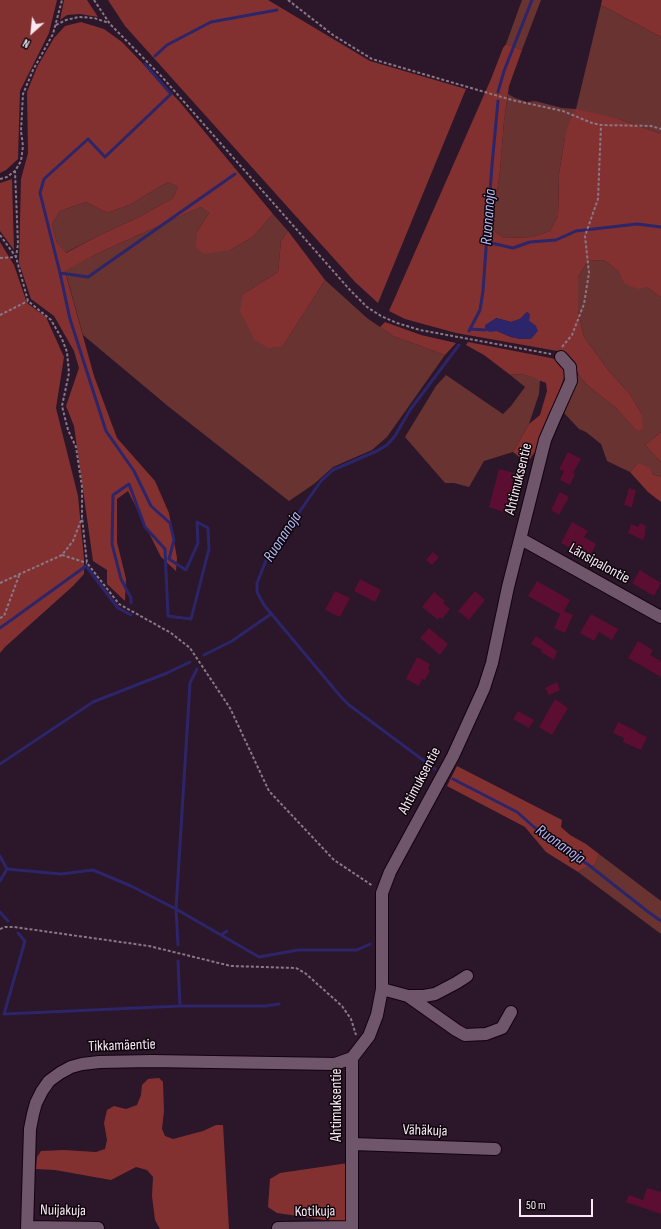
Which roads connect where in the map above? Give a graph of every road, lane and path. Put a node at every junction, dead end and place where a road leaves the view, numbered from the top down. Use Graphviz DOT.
graph roads {
  1 [pos="62,0"];
  2 [pos="94,0"];
  3 [pos="288,0"];
  4 [pos="110,24"];
  5 [pos="55,26"];
  6 [pos="601,125"];
  7 [pos="661,129"];
  8 [pos="15,171"];
  9 [pos="0,179"];
  10 [pos="0,235"];
  11 [pos="16,257"];
  12 [pos="0,258"];
  13 [pos="28,300"];
  14 [pos="0,315"];
  15 [pos="558,356"];
  16 [pos="82,517"];
  17 [pos="521,539"];
  18 [pos="62,555"];
  19 [pos="87,563"];
  20 [pos="20,573"];
  21 [pos="0,583"];
  22 [pos="661,617"];
  23 [pos="0,618"];
  24 [pos="382,893"];
  25 [pos="0,929"];
  26 [pos="467,976"];
  27 [pos="382,989"];
  28 [pos="408,996"];
  29 [pos="511,1012"];
  30 [pos="361,1048"];
  31 [pos="352,1058"];
  32 [pos="353,1144"];
  33 [pos="496,1149"];
  34 [pos="27,1228"];
  35 [pos="98,1228"];
  36 [pos="278,1228"];
  37 [pos="352,1228"];
  1 -- 5 [label="path"];
  2 -- 4 [label="path"];
  3 -- 6 [label="path"];
  4 -- 5 [label="path"];
  4 -- 15 [label="path"];
  5 -- 8 [label="path"];
  6 -- 7 [label="path"];
  6 -- 15 [label="path"];
  8 -- 9 [label="path"];
  8 -- 11 [label="path"];
  10 -- 11 [label="path"];
  11 -- 12 [label="path"];
  11 -- 13 [label="path"];
  13 -- 14 [label="path"];
  13 -- 16 [label="path"];
  15 -- 17 [label="street, Ahtimuksentie"];
  16 -- 18 [label="path"];
  16 -- 19 [label="path"];
  17 -- 22 [label="street, Länsipalontie"];
  17 -- 24 [label="street, Ahtimuksentie"];
  18 -- 19 [label="path"];
  18 -- 20 [label="path"];
  19 -- 24 [label="path"];
  20 -- 21 [label="path"];
  20 -- 23 [label="path"];
  24 -- 27 [label="street, Ahtimuksentie"];
  25 -- 30 [label="path"];
  26 -- 28 [label="street"];
  27 -- 28 [label="street"];
  27 -- 30 [label="street, Ahtimuksentie"];
  28 -- 29 [label="street"];
  30 -- 31 [label="street, Ahtimuksentie"];
  31 -- 32 [label="street, Ahtimuksentie"];
  31 -- 34 [label="street, Tikkamäentie"];
  32 -- 33 [label="street, Vähäkuja"];
  32 -- 37 [label="street, Ahtimuksentie"];
  34 -- 35 [label="street, Nuijakuja"];
  36 -- 37 [label="street, Kotikuja"];
}
